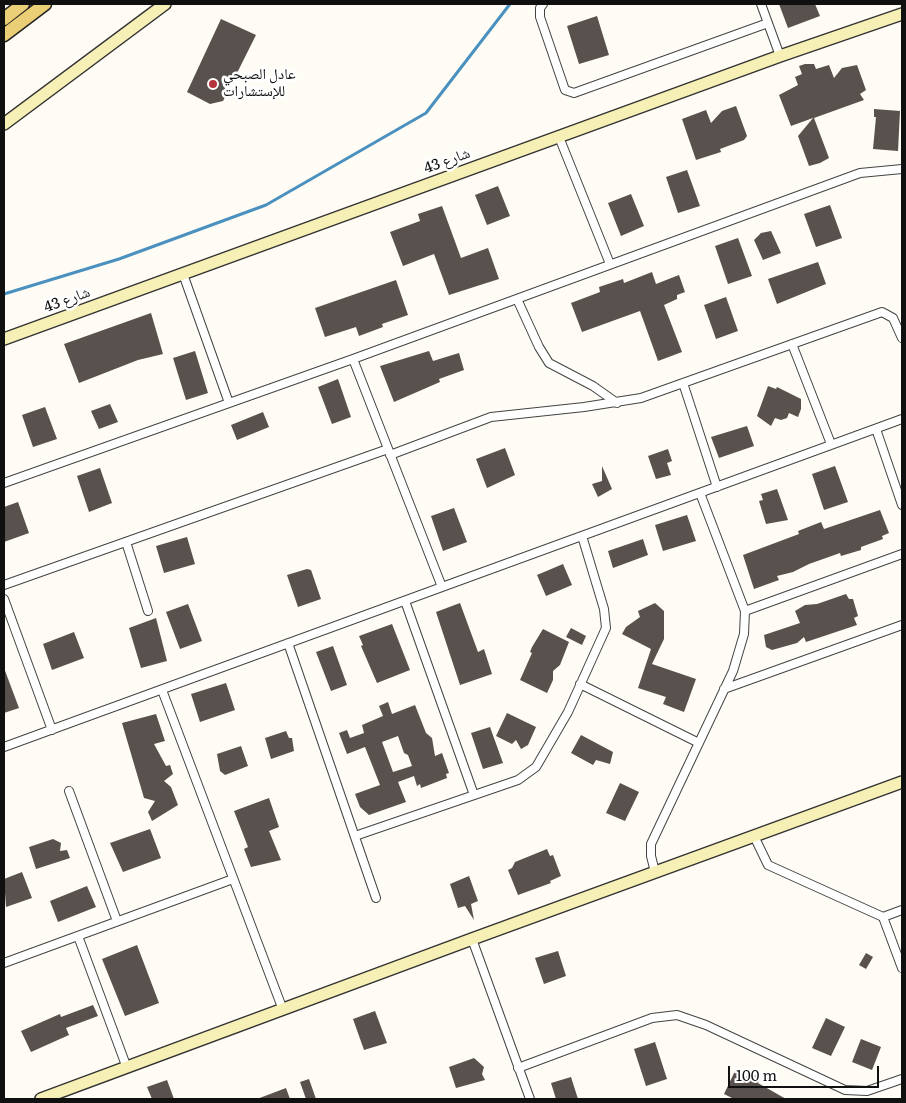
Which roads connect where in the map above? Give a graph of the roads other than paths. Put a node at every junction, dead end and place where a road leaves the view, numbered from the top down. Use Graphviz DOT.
graph roads {
  1 [pos="23,4"];
  2 [pos="45,4"];
  3 [pos="165,4"];
  4 [pos="543,4"];
  5 [pos="761,4"];
  6 [pos="902,14"];
  7 [pos="4,19"];
  8 [pos="768,24"];
  9 [pos="4,35"];
  10 [pos="780,56"];
  11 [pos="4,124"];
  12 [pos="559,137"];
  13 [pos="902,169"];
  14 [pos="610,264"];
  15 [pos="183,274"];
  16 [pos="517,298"];
  17 [pos="902,338"];
  18 [pos="4,339"];
  19 [pos="792,344"];
  20 [pos="353,359"];
  21 [pos="683,383"];
  22 [pos="229,403"];
  23 [pos="617,403"];
  24 [pos="902,419"];
  25 [pos="876,429"];
  26 [pos="830,444"];
  27 [pos="389,452"];
  28 [pos="4,483"];
  29 [pos="717,486"];
  30 [pos="700,493"];
  31 [pos="902,505"];
  32 [pos="582,536"];
  33 [pos="126,542"];
  34 [pos="902,554"];
  35 [pos="4,585"];
  36 [pos="442,587"];
  37 [pos="405,601"];
  38 [pos="5,603"];
  39 [pos="745,610"];
  40 [pos="148,611"];
  41 [pos="902,625"];
  42 [pos="288,643"];
  43 [pos="580,684"];
  44 [pos="724,689"];
  45 [pos="162,690"];
  46 [pos="52,730"];
  47 [pos="699,743"];
  48 [pos="4,747"];
  49 [pos="902,782"];
  50 [pos="69,791"];
  51 [pos="474,795"];
  52 [pos="355,836"];
  53 [pos="754,836"];
  54 [pos="655,872"];
  55 [pos="233,879"];
  56 [pos="376,898"];
  57 [pos="902,910"];
  58 [pos="883,917"];
  59 [pos="118,921"];
  60 [pos="78,936"];
  61 [pos="472,939"];
  62 [pos="4,963"];
  63 [pos="902,968"];
  64 [pos="283,1010"];
  65 [pos="127,1068"];
  66 [pos="518,1068"];
  67 [pos="902,1079"];
  68 [pos="41,1099"];
  69 [pos="530,1099"];
  1 -- 7 [label="main road"];
  2 -- 9 [label="main road"];
  3 -- 11 [label="street"];
  4 -- 8 [label="street"];
  5 -- 8 [label="street"];
  6 -- 10 [label="street, شارع 43"];
  8 -- 10 [label="street"];
  10 -- 12 [label="street, شارع 43"];
  12 -- 14 [label="street"];
  12 -- 15 [label="street, شارع 43"];
  13 -- 14 [label="street"];
  14 -- 16 [label="street"];
  15 -- 18 [label="street, شارع 43"];
  15 -- 22 [label="street"];
  16 -- 20 [label="street"];
  16 -- 23 [label="street"];
  17 -- 19 [label="street"];
  19 -- 21 [label="street"];
  19 -- 26 [label="street"];
  20 -- 22 [label="street"];
  20 -- 27 [label="street"];
  21 -- 23 [label="street"];
  21 -- 29 [label="street"];
  22 -- 28 [label="street"];
  23 -- 27 [label="street"];
  24 -- 25 [label="street"];
  25 -- 26 [label="street"];
  25 -- 31 [label="street"];
  26 -- 29 [label="street"];
  27 -- 33 [label="street"];
  27 -- 36 [label="street"];
  29 -- 30 [label="street"];
  30 -- 32 [label="street"];
  30 -- 39 [label="street"];
  32 -- 36 [label="street"];
  32 -- 43 [label="street"];
  33 -- 35 [label="street"];
  33 -- 40 [label="street"];
  34 -- 39 [label="street"];
  36 -- 37 [label="street"];
  37 -- 42 [label="street"];
  37 -- 51 [label="street"];
  38 -- 46 [label="street"];
  39 -- 44 [label="street"];
  41 -- 44 [label="street"];
  42 -- 45 [label="street"];
  42 -- 52 [label="street"];
  43 -- 47 [label="street"];
  43 -- 51 [label="street"];
  44 -- 47 [label="street"];
  45 -- 46 [label="street"];
  45 -- 55 [label="street"];
  46 -- 48 [label="street"];
  47 -- 54 [label="street"];
  49 -- 53 [label="street"];
  50 -- 59 [label="street"];
  51 -- 52 [label="street"];
  52 -- 56 [label="street"];
  53 -- 54 [label="street"];
  53 -- 58 [label="street"];
  54 -- 61 [label="street"];
  55 -- 59 [label="street"];
  55 -- 64 [label="street"];
  57 -- 58 [label="street"];
  58 -- 63 [label="street"];
  59 -- 60 [label="street"];
  60 -- 62 [label="street"];
  60 -- 65 [label="street"];
  61 -- 64 [label="street"];
  61 -- 66 [label="street"];
  64 -- 65 [label="street"];
  65 -- 68 [label="street"];
  66 -- 67 [label="street"];
  66 -- 69 [label="street"];
}
